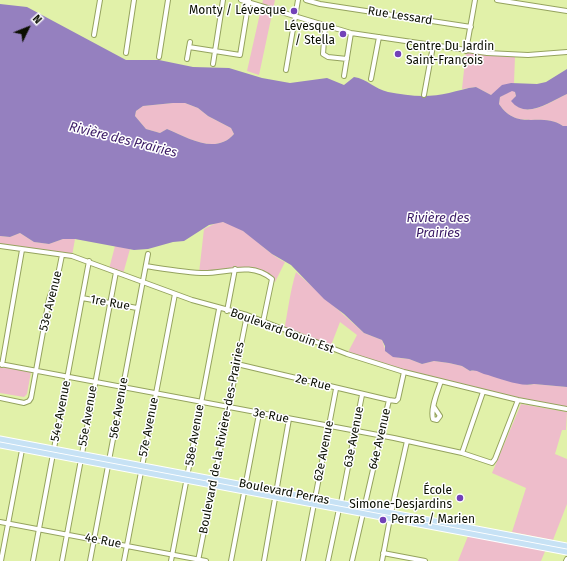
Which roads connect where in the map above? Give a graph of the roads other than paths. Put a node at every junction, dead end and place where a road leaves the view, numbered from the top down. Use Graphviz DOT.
graph roads {
  1 [pos="100,0"];
  2 [pos="134,0"];
  3 [pos="168,0"];
  4 [pos="224,0"];
  5 [pos="241,0"];
  6 [pos="298,0"];
  7 [pos="306,0"];
  8 [pos="475,0"];
  9 [pos="498,0"];
  10 [pos="249,1"];
  11 [pos="509,1"];
  12 [pos="567,11"];
  13 [pos="295,17"];
  14 [pos="325,27"];
  15 [pos="471,27"];
  16 [pos="351,33"];
  17 [pos="94,35"];
  18 [pos="379,37"];
  19 [pos="190,42"];
  20 [pos="433,46"];
  21 [pos="189,47"];
  22 [pos="466,51"];
  23 [pos="126,52"];
  24 [pos="215,52"];
  25 [pos="567,52"];
  26 [pos="159,57"];
  27 [pos="187,59"];
  28 [pos="347,59"];
  29 [pos="213,64"];
  30 [pos="286,70"];
  31 [pos="344,76"];
  32 [pos="371,79"];
  33 [pos="424,95"];
  34 [pos="0,246"];
  35 [pos="22,250"];
  36 [pos="148,254"];
  37 [pos="62,255"];
  38 [pos="89,261"];
  39 [pos="146,266"];
  40 [pos="235,269"];
  41 [pos="116,272"];
  42 [pos="143,281"];
  43 [pos="175,294"];
  44 [pos="82,298"];
  45 [pos="110,303"];
  46 [pos="138,308"];
  47 [pos="219,309"];
  48 [pos="227,311"];
  49 [pos="247,315"];
  50 [pos="264,322"];
  51 [pos="1,364"];
  52 [pos="237,364"];
  53 [pos="36,371"];
  54 [pos="404,372"];
  55 [pos="67,377"];
  56 [pos="441,381"];
  57 [pos="95,382"];
  58 [pos="122,388"];
  59 [pos="336,389"];
  60 [pos="483,392"];
  61 [pos="156,394"];
  62 [pos="362,395"];
  63 [pos="0,398"];
  64 [pos="389,400"];
  65 [pos="518,400"];
  66 [pos="201,402"];
  67 [pos="228,407"];
  68 [pos="434,407"];
  69 [pos="567,409"];
  70 [pos="259,414"];
  71 [pos="289,420"];
  72 [pos="329,426"];
  73 [pos="355,431"];
  74 [pos="381,436"];
  75 [pos="0,439"];
  76 [pos="407,441"];
  77 [pos="0,446"];
  78 [pos="54,449"];
  79 [pos="22,450"];
  80 [pos="462,453"];
  81 [pos="82,454"];
  82 [pos="52,455"];
  83 [pos="109,459"];
  84 [pos="80,461"];
  85 [pos="108,466"];
  86 [pos="142,466"];
  87 [pos="141,472"];
  88 [pos="188,474"];
  89 [pos="214,479"];
  90 [pos="186,481"];
  91 [pos="245,485"];
  92 [pos="212,486"];
  93 [pos="244,491"];
  94 [pos="277,491"];
  95 [pos="276,498"];
  96 [pos="315,498"];
  97 [pos="341,503"];
  98 [pos="314,505"];
  99 [pos="365,508"];
  100 [pos="339,509"];
  101 [pos="390,513"];
  102 [pos="364,514"];
  103 [pos="389,519"];
  104 [pos="0,522"];
  105 [pos="8,523"];
  106 [pos="39,529"];
  107 [pos="67,534"];
  108 [pos="94,540"];
  109 [pos="127,546"];
  110 [pos="567,546"];
  111 [pos="567,552"];
  112 [pos="383,553"];
  113 [pos="173,554"];
  114 [pos="198,560"];
  115 [pos="1,561"];
  116 [pos="33,561"];
  117 [pos="62,561"];
  118 [pos="90,561"];
  119 [pos="124,561"];
  120 [pos="171,561"];
  121 [pos="206,561"];
  122 [pos="231,561"];
  123 [pos="264,561"];
  124 [pos="303,561"];
  125 [pos="328,561"];
  126 [pos="352,561"];
  127 [pos="382,561"];
  128 [pos="425,561"];
  1 -- 17 [label="street"];
  2 -- 23 [label="street"];
  3 -- 26 [label="street"];
  4 -- 24 [label="street"];
  5 -- 10 [label="street"];
  6 -- 13 [label="street"];
  7 -- 15 [label="street, Rue Lessard"];
  8 -- 15 [label="street"];
  9 -- 11 [label="street"];
  10 -- 13 [label="street"];
  10 -- 24 [label="street"];
  11 -- 12 [label="street"];
  13 -- 14 [label="street"];
  13 -- 30 [label="street"];
  14 -- 16 [label="street"];
  14 -- 28 [label="street"];
  15 -- 22 [label="street"];
  16 -- 18 [label="street"];
  16 -- 28 [label="street"];
  18 -- 20 [label="street"];
  18 -- 32 [label="street"];
  19 -- 21 [label="street"];
  20 -- 22 [label="street"];
  20 -- 33 [label="street"];
  21 -- 24 [label="street"];
  21 -- 27 [label="street"];
  22 -- 25 [label="street"];
  24 -- 29 [label="street"];
  28 -- 31 [label="street"];
  34 -- 35 [label="street, Boulevard Gouin Est"];
  35 -- 37 [label="street, Boulevard Gouin Est"];
  35 -- 51 [label="street"];
  36 -- 39 [label="street, 56e Avenue"];
  37 -- 38 [label="street, Boulevard Gouin Est"];
  37 -- 53 [label="street, 53e Avenue"];
  38 -- 41 [label="street, Boulevard Gouin Est"];
  38 -- 44 [label="street, 54e Avenue"];
  39 -- 40 [label="street"];
  39 -- 42 [label="street, 56e Avenue"];
  40 -- 48 [label="street"];
  40 -- 50 [label="street"];
  41 -- 42 [label="street, Boulevard Gouin Est"];
  41 -- 45 [label="street, 55e Avenue"];
  42 -- 43 [label="street, Boulevard Gouin Est"];
  42 -- 46 [label="street, 56e Avenue"];
  43 -- 47 [label="street, Boulevard Gouin Est"];
  43 -- 61 [label="street, 57e Avenue"];
  44 -- 45 [label="street, 1re Rue"];
  44 -- 55 [label="street, 54e Avenue"];
  45 -- 46 [label="street, 1re Rue"];
  45 -- 57 [label="street, 55e Avenue"];
  46 -- 58 [label="street, 56e Avenue"];
  47 -- 48 [label="street, Boulevard Gouin Est"];
  47 -- 66 [label="street, 58e Avenue"];
  48 -- 49 [label="street, Boulevard Gouin Est"];
  49 -- 50 [label="street, Boulevard Gouin Est"];
  49 -- 52 [label="street, Boulevard de la Rivière-des-Prairies"];
  50 -- 54 [label="street, Boulevard Gouin Est"];
  51 -- 53 [label="street, 3e Rue"];
  52 -- 59 [label="street, 2e Rue"];
  52 -- 67 [label="street, Boulevard de la Rivière-des-Prairies"];
  53 -- 55 [label="street, 3e Rue"];
  53 -- 63 [label="street, 53e Avenue"];
  54 -- 56 [label="street, Boulevard Gouin Est"];
  54 -- 64 [label="street, 64e Avenue"];
  55 -- 57 [label="street, 3e Rue"];
  55 -- 78 [label="street, 54e Avenue"];
  56 -- 60 [label="street, Boulevard Gouin Est"];
  56 -- 68 [label="street"];
  57 -- 58 [label="street, 3e Rue"];
  57 -- 81 [label="street, 55e Avenue"];
  58 -- 61 [label="street, 3e Rue"];
  58 -- 83 [label="street, 56e Avenue"];
  59 -- 62 [label="street, 2e Rue"];
  59 -- 72 [label="street, 62e Avenue"];
  60 -- 65 [label="street, Boulevard Gouin Est"];
  60 -- 80 [label="street"];
  61 -- 66 [label="street, 3e Rue"];
  61 -- 86 [label="street, 57e Avenue"];
  62 -- 64 [label="street, 2e Rue"];
  62 -- 73 [label="street, 63e Avenue"];
  64 -- 74 [label="street, 64e Avenue"];
  65 -- 69 [label="street, Boulevard Gouin Est"];
  65 -- 80 [label="street, 3e Rue"];
  66 -- 67 [label="street, 3e Rue"];
  66 -- 88 [label="street, 58e Avenue"];
  67 -- 70 [label="street, 3e Rue"];
  67 -- 89 [label="street, Boulevard de la Rivière-des-Prairies"];
  70 -- 71 [label="street, 3e Rue"];
  70 -- 91 [label="street"];
  71 -- 72 [label="street, 3e Rue"];
  71 -- 94 [label="street"];
  72 -- 73 [label="street, 3e Rue"];
  72 -- 96 [label="street, 62e Avenue"];
  73 -- 74 [label="street, 3e Rue"];
  73 -- 97 [label="street, 63e Avenue"];
  74 -- 76 [label="street, 3e Rue"];
  74 -- 99 [label="street, 64e Avenue"];
  75 -- 78 [label="main road, Boulevard Perras"];
  76 -- 80 [label="street, 3e Rue"];
  76 -- 101 [label="street"];
  77 -- 79 [label="main road, Boulevard Perras"];
  78 -- 81 [label="main road, Boulevard Perras"];
  78 -- 82 [label="street, 54e Avenue"];
  79 -- 82 [label="main road, Boulevard Perras"];
  79 -- 105 [label="street"];
  81 -- 83 [label="main road, Boulevard Perras"];
  81 -- 84 [label="street, 55e Avenue"];
  82 -- 84 [label="main road, Boulevard Perras"];
  82 -- 106 [label="street, 54e Avenue"];
  83 -- 85 [label="street, 56e Avenue"];
  83 -- 86 [label="main road, Boulevard Perras"];
  84 -- 85 [label="main road, Boulevard Perras"];
  84 -- 107 [label="street, 55e Avenue"];
  85 -- 87 [label="main road, Boulevard Perras"];
  85 -- 108 [label="street, 56e Avenue"];
  86 -- 87 [label="street, 57e Avenue"];
  86 -- 88 [label="main road, Boulevard Perras"];
  87 -- 90 [label="main road, Boulevard Perras"];
  87 -- 109 [label="street, 57e Avenue"];
  88 -- 89 [label="main road, Boulevard Perras"];
  88 -- 90 [label="street, 58e Avenue"];
  89 -- 91 [label="main road, Boulevard Perras"];
  89 -- 92 [label="street, Boulevard de la Rivière-des-Prairies"];
  90 -- 92 [label="main road, Boulevard Perras"];
  90 -- 113 [label="street, 58e Avenue"];
  91 -- 93 [label="street"];
  91 -- 94 [label="main road, Boulevard Perras"];
  92 -- 93 [label="main road, Boulevard Perras"];
  92 -- 114 [label="street, Boulevard de la Rivière-des-Prairies"];
  93 -- 95 [label="main road, Boulevard Perras"];
  93 -- 122 [label="street"];
  94 -- 95 [label="street"];
  94 -- 96 [label="main road, Boulevard Perras"];
  95 -- 98 [label="main road, Boulevard Perras"];
  95 -- 123 [label="street"];
  96 -- 97 [label="main road, Boulevard Perras"];
  96 -- 98 [label="street, 62e Avenue"];
  97 -- 99 [label="main road, Boulevard Perras"];
  98 -- 100 [label="main road, Boulevard Perras"];
  98 -- 124 [label="street, 62e Avenue"];
  99 -- 101 [label="main road, Boulevard Perras"];
  99 -- 102 [label="street, 64e Avenue"];
  100 -- 102 [label="main road, Boulevard Perras"];
  100 -- 125 [label="street"];
  101 -- 103 [label="street"];
  101 -- 110 [label="main road, Boulevard Perras"];
  102 -- 103 [label="main road, Boulevard Perras"];
  102 -- 126 [label="street, 64e Avenue"];
  103 -- 111 [label="main road, Boulevard Perras"];
  103 -- 112 [label="street"];
  104 -- 105 [label="street, 4e Rue"];
  105 -- 106 [label="street, 4e Rue"];
  105 -- 115 [label="street"];
  106 -- 107 [label="street, 4e Rue"];
  106 -- 116 [label="street, 54e Avenue"];
  107 -- 108 [label="street, 4e Rue"];
  107 -- 117 [label="street, 55e Avenue"];
  108 -- 109 [label="street, 4e Rue"];
  108 -- 118 [label="street, 56e Avenue"];
  109 -- 113 [label="street, 4e Rue"];
  109 -- 119 [label="street, 57e Avenue"];
  112 -- 127 [label="street"];
  112 -- 128 [label="street"];
  113 -- 114 [label="street, 4e Rue"];
  113 -- 120 [label="street, 58e Avenue"];
  114 -- 121 [label="street, 4e Rue"];
}
